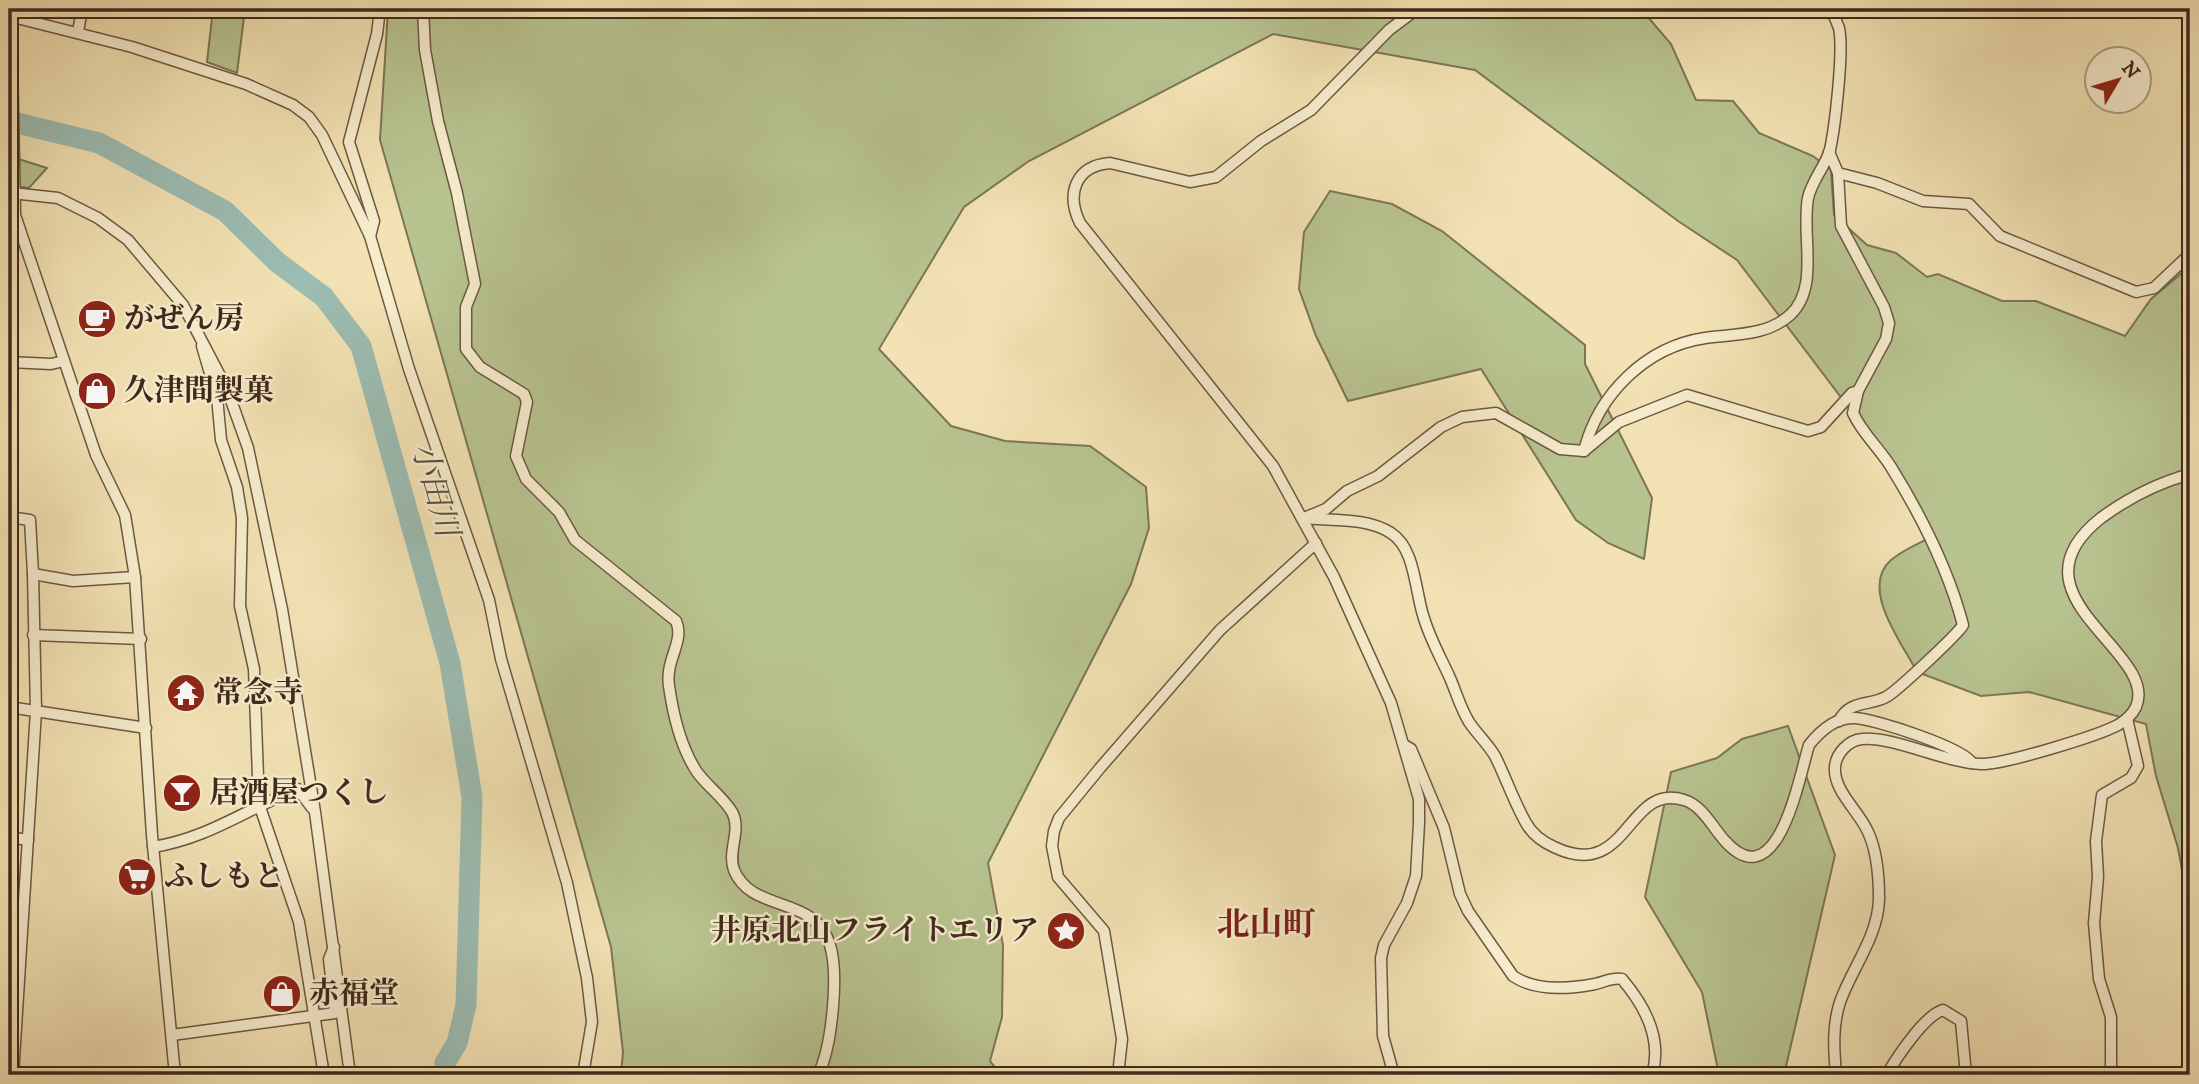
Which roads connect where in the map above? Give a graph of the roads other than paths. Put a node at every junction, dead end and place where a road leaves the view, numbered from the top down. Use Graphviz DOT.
graph roads {
  1 [pos="82,9"];
  2 [pos="380,9"];
  3 [pos="423,9"];
  4 [pos="1417,9"];
  5 [pos="1830,9"];
  6 [pos="11,17"];
  7 [pos="78,32"];
  8 [pos="1829,152"];
  9 [pos="1838,173"];
  10 [pos="13,191"];
  11 [pos="370,236"];
  12 [pos="2190,254"];
  13 [pos="199,331"];
  14 [pos="64,361"];
  15 [pos="9,362"];
  16 [pos="1858,391"];
  17 [pos="1584,451"];
  18 [pos="2190,474"];
  19 [pos="9,517"];
  20 [pos="1303,518"];
  21 [pos="1316,543"];
  22 [pos="33,574"];
  23 [pos="135,576"];
  24 [pos="33,635"];
  25 [pos="141,639"];
  26 [pos="9,707"];
  27 [pos="36,711"];
  28 [pos="2127,719"];
  29 [pos="1839,721"];
  30 [pos="146,728"];
  31 [pos="1403,744"];
  32 [pos="1972,763"];
  33 [pos="259,804"];
  34 [pos="315,812"];
  35 [pos="9,836"];
  36 [pos="29,840"];
  37 [pos="153,847"];
  38 [pos="334,947"];
  39 [pos="13,1003"];
  40 [pos="313,1018"];
  41 [pos="172,1035"];
  42 [pos="13,1075"];
  43 [pos="175,1075"];
  44 [pos="324,1075"];
  45 [pos="350,1075"];
  46 [pos="583,1075"];
  47 [pos="818,1075"];
  48 [pos="1118,1075"];
  49 [pos="1394,1075"];
  50 [pos="1652,1075"];
  51 [pos="1836,1075"];
  52 [pos="1887,1075"];
  53 [pos="1966,1075"];
  54 [pos="2111,1075"];
  1 -- 7 [label="street"];
  2 -- 11 [label="street"];
  3 -- 47 [label="street"];
  4 -- 20 [label="street"];
  5 -- 8 [label="street"];
  6 -- 7 [label="street"];
  6 -- 10 [label="street"];
  7 -- 11 [label="street"];
  8 -- 9 [label="street"];
  8 -- 17 [label="street"];
  9 -- 12 [label="street"];
  9 -- 16 [label="street"];
  10 -- 13 [label="street"];
  10 -- 14 [label="street"];
  11 -- 46 [label="street"];
  13 -- 33 [label="street"];
  13 -- 34 [label="street"];
  14 -- 15 [label="street"];
  14 -- 23 [label="street"];
  16 -- 17 [label="street"];
  16 -- 29 [label="street"];
  17 -- 20 [label="street"];
  18 -- 28 [label="street"];
  19 -- 22 [label="street"];
  20 -- 21 [label="street"];
  20 -- 29 [label="street"];
  21 -- 31 [label="street"];
  21 -- 48 [label="street"];
  22 -- 23 [label="street"];
  22 -- 24 [label="street"];
  23 -- 25 [label="street"];
  24 -- 25 [label="street"];
  24 -- 27 [label="street"];
  25 -- 30 [label="street"];
  26 -- 27 [label="street"];
  27 -- 30 [label="street"];
  27 -- 36 [label="street"];
  28 -- 32 [label="street"];
  28 -- 54 [label="street"];
  29 -- 32 [label="street"];
  30 -- 37 [label="street"];
  31 -- 49 [label="street"];
  31 -- 50 [label="street"];
  32 -- 51 [label="street"];
  33 -- 34 [label="street"];
  33 -- 37 [label="street"];
  33 -- 40 [label="street"];
  34 -- 38 [label="street"];
  35 -- 36 [label="street"];
  36 -- 39 [label="street"];
  37 -- 41 [label="street"];
  38 -- 40 [label="street"];
  38 -- 45 [label="street"];
  39 -- 42 [label="street"];
  40 -- 41 [label="street"];
  40 -- 44 [label="street"];
  41 -- 43 [label="street"];
  52 -- 53 [label="street"];
}
